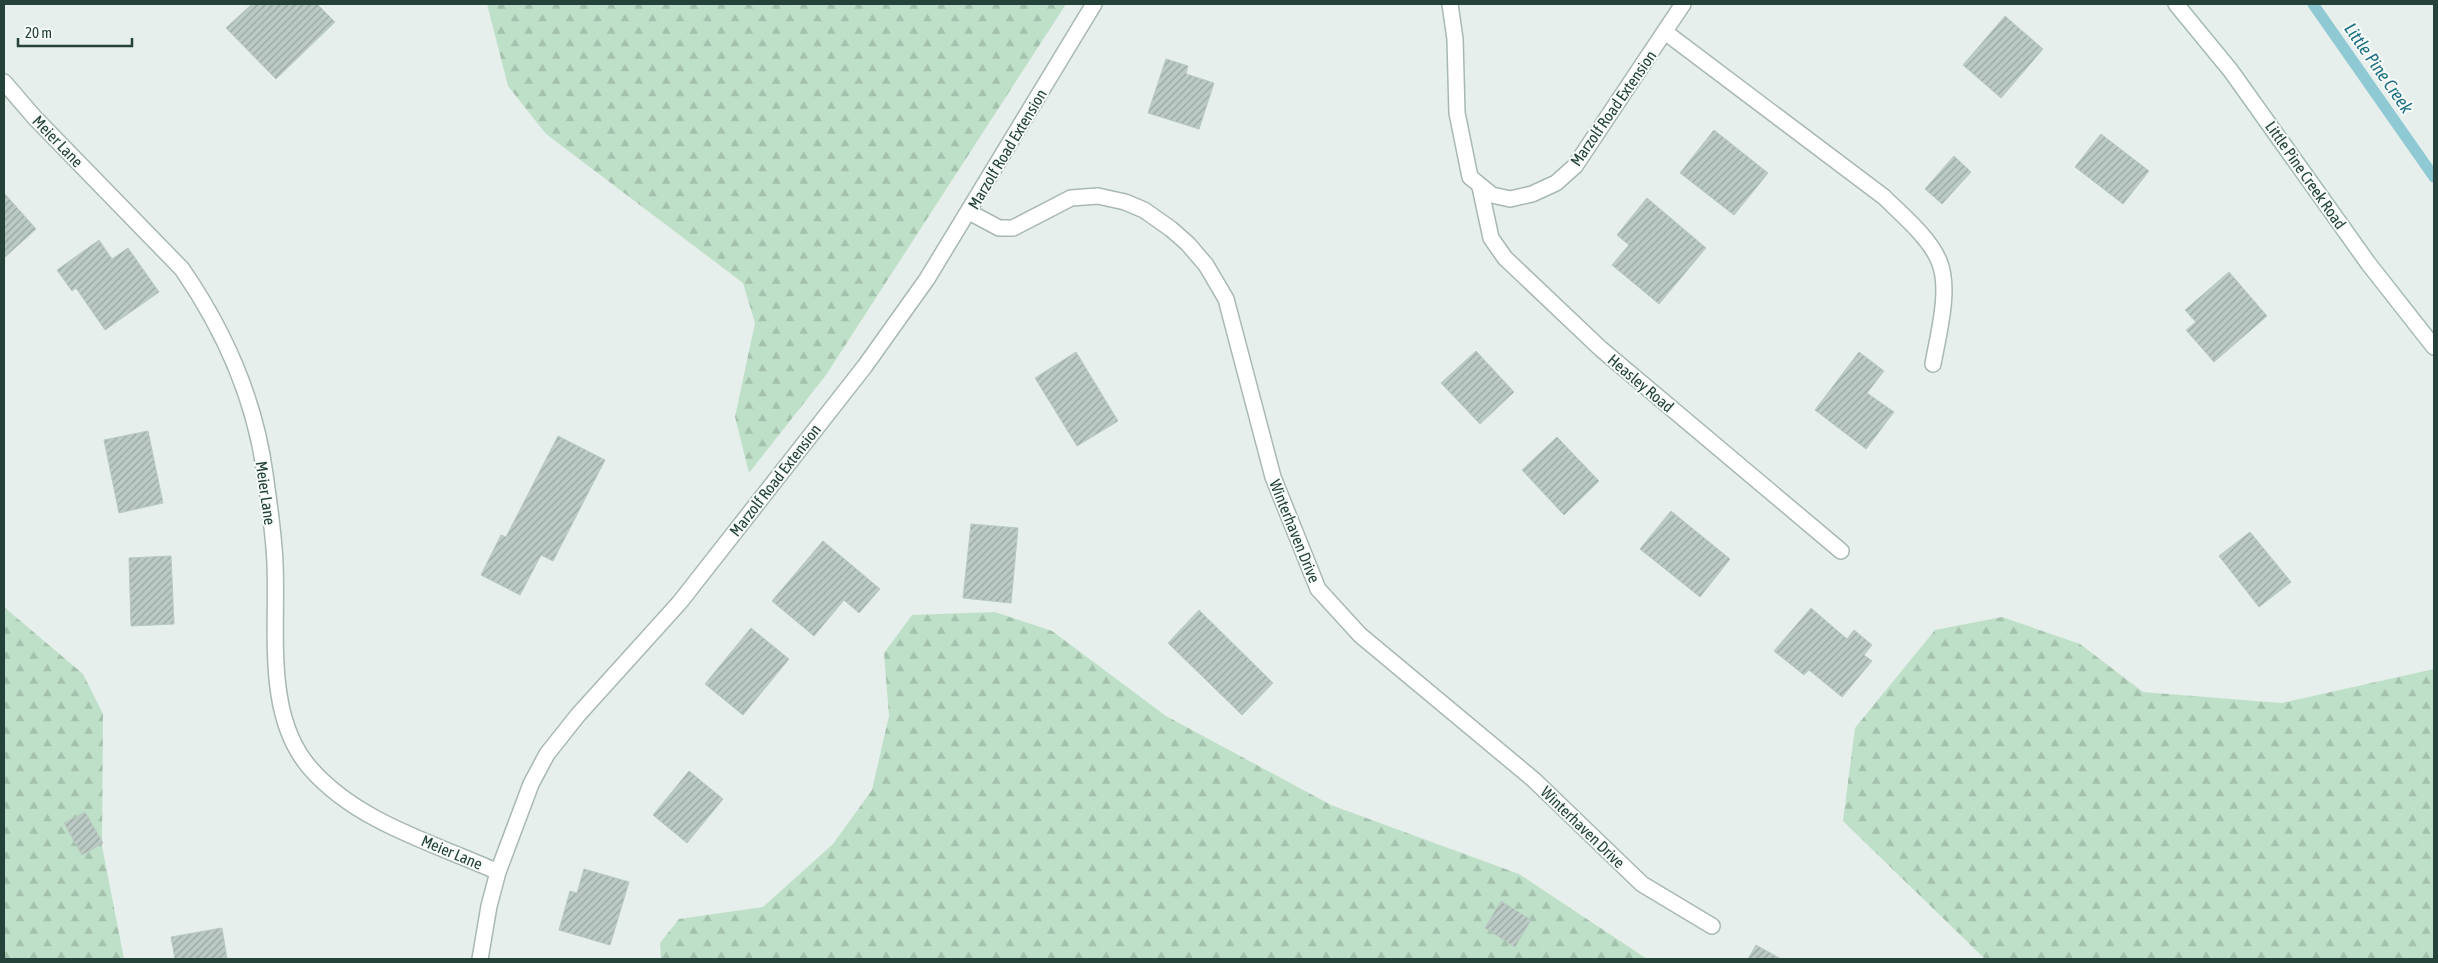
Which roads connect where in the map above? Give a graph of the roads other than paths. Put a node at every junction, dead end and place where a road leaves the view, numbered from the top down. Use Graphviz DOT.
graph roads {
  1 [pos="1094,4"];
  2 [pos="1450,4"];
  3 [pos="1683,4"];
  4 [pos="2176,4"];
  5 [pos="1665,32"];
  6 [pos="4,82"];
  7 [pos="1480,187"];
  8 [pos="969,212"];
  9 [pos="2434,347"];
  10 [pos="1933,364"];
  11 [pos="1841,551"];
  12 [pos="498,872"];
  13 [pos="1712,926"];
  14 [pos="480,959"];
  1 -- 8 [label="street, Marzolf Road Extension"];
  2 -- 7 [label="street"];
  3 -- 5 [label="street, Marzolf Road Extension"];
  4 -- 9 [label="street, Little Pine Creek Road"];
  5 -- 7 [label="street, Marzolf Road Extension"];
  5 -- 10 [label="street"];
  6 -- 12 [label="street, Meier Lane"];
  7 -- 11 [label="street, Heasley Road"];
  8 -- 12 [label="street, Marzolf Road Extension"];
  8 -- 13 [label="street, Winterhaven Drive"];
  12 -- 14 [label="street, Marzolf Road Extension"];
}
